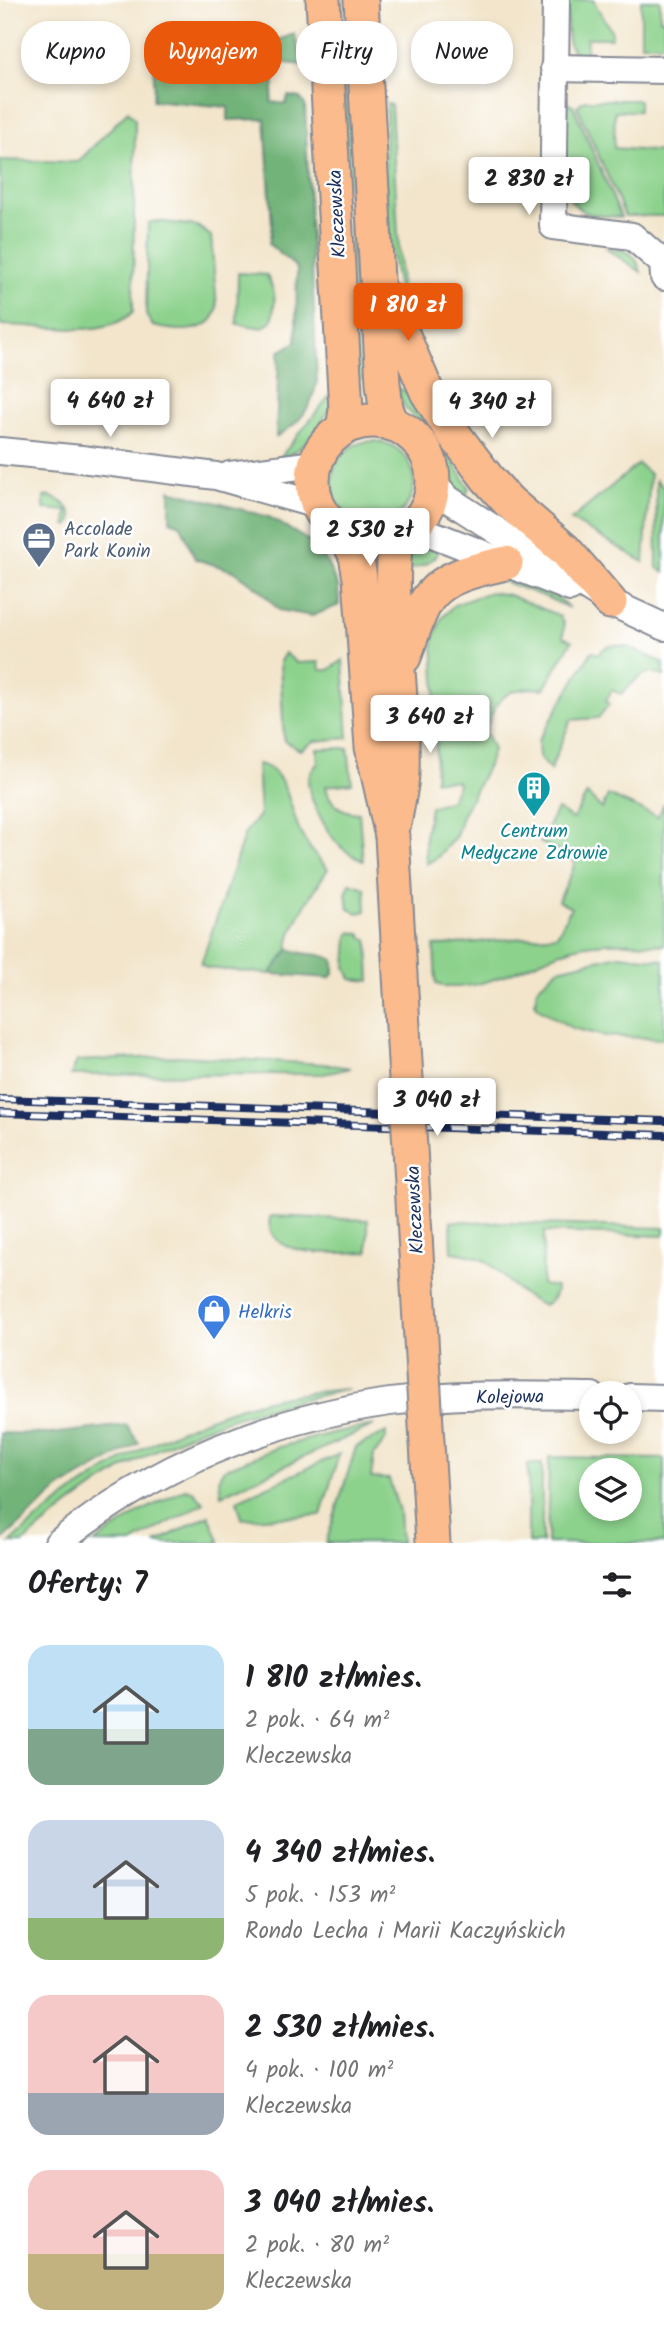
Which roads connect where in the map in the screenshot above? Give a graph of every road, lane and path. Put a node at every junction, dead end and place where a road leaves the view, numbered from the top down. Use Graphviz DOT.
graph roads {
  1 [pos="323,0"];
  2 [pos="361,0"];
  3 [pos="556,0"];
  4 [pos="554,68"];
  5 [pos="664,70"];
  6 [pos="663,270"];
  7 [pos="377,273"];
  8 [pos="392,424"];
  9 [pos="343,429"];
  10 [pos="0,451"];
  11 [pos="315,464"];
  12 [pos="216,476"];
  13 [pos="433,482"];
  14 [pos="317,505"];
  15 [pos="404,531"];
  16 [pos="346,535"];
  17 [pos="506,563"];
  18 [pos="610,601"];
  19 [pos="664,627"];
  20 [pos="400,670"];
  21 [pos="392,836"];
  22 [pos="579,1396"];
  23 [pos="642,1397"];
  24 [pos="664,1398"];
  25 [pos="58,1543"];
  26 [pos="433,1543"];
  1 -- 9 [label="main road, Kleczewska"];
  2 -- 7 [label="main road, Kleczewska"];
  3 -- 4 [label="street"];
  4 -- 5 [label="street"];
  4 -- 6 [label="street"];
  7 -- 8 [label="main road, Kleczewska"];
  7 -- 18 [label="main road"];
  8 -- 9 [label="main road"];
  8 -- 13 [label="main road"];
  9 -- 11 [label="main road"];
  10 -- 12 [label="street"];
  11 -- 12 [label="street"];
  11 -- 14 [label="main road"];
  12 -- 14 [label="street"];
  13 -- 15 [label="main road"];
  13 -- 18 [label="street"];
  14 -- 16 [label="main road"];
  15 -- 16 [label="main road"];
  15 -- 17 [label="street"];
  15 -- 20 [label="main road, Kleczewska"];
  16 -- 21 [label="main road, Kleczewska"];
  17 -- 18 [label="street"];
  17 -- 20 [label="main road"];
  18 -- 19 [label="street"];
  20 -- 21 [label="main road, Kleczewska"];
  21 -- 26 [label="main road, Kleczewska, bridge"];
  22 -- 25 [label="street, Kolejowa"];
  23 -- 24 [label="street"];
}
